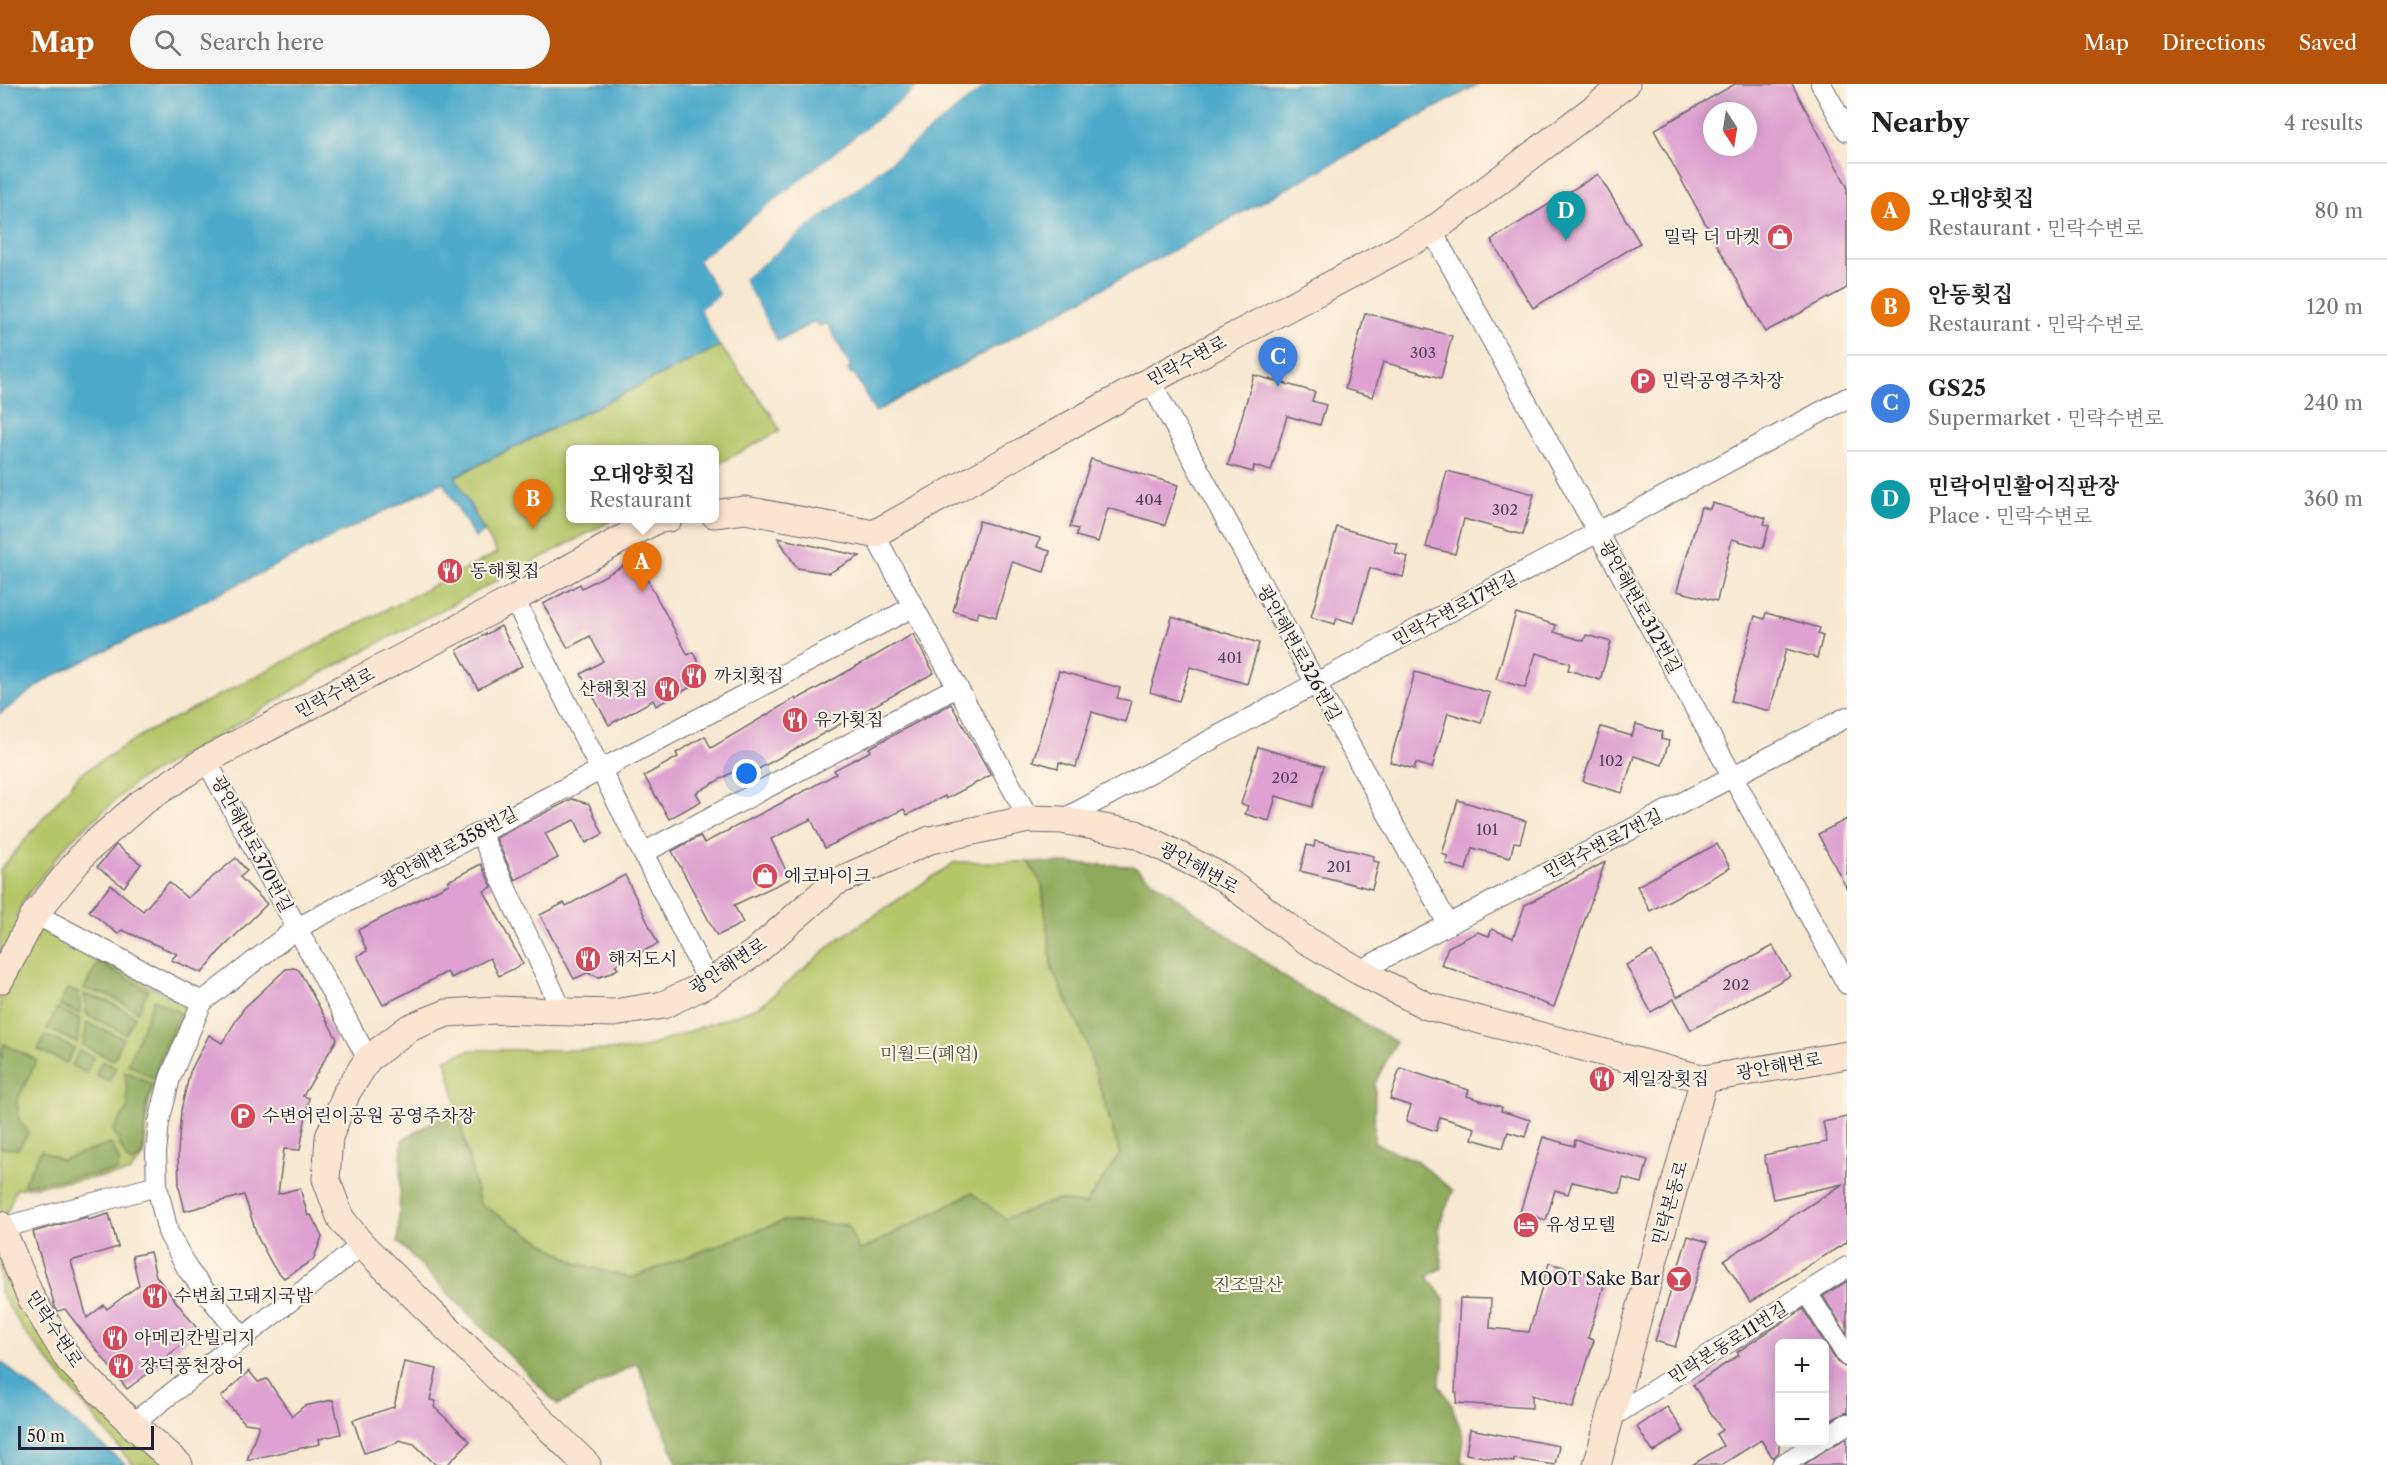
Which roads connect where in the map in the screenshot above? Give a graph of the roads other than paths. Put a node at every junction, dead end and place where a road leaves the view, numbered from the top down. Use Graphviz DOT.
graph roads {
  1 [pos="1626,84"];
  2 [pos="1821,84"];
  3 [pos="1847,131"];
  4 [pos="1432,231"];
  5 [pos="1150,381"];
  6 [pos="1847,398"];
  7 [pos="719,513"];
  8 [pos="651,523"];
  9 [pos="1598,532"];
  10 [pos="874,534"];
  11 [pos="514,599"];
  12 [pos="913,607"];
  13 [pos="1316,683"];
  14 [pos="957,687"];
  15 [pos="1847,717"];
  16 [pos="206,760"];
  17 [pos="600,769"];
  18 [pos="1732,776"];
  19 [pos="1029,819"];
  20 [pos="1062,820"];
  21 [pos="480,832"];
  22 [pos="643,853"];
  23 [pos="35,914"];
  24 [pos="1448,924"];
  25 [pos="297,928"];
  26 [pos="1359,971"];
  27 [pos="0,980"];
  28 [pos="708,983"];
  29 [pos="1847,984"];
  30 [pos="202,1002"];
  31 [pos="562,1011"];
  32 [pos="1847,1055"];
  33 [pos="368,1059"];
  34 [pos="1704,1079"];
  35 [pos="157,1186"];
  36 [pos="1,1226"];
  37 [pos="362,1245"];
  38 [pos="1847,1267"];
  39 [pos="1807,1293"];
  40 [pos="243,1338"];
  41 [pos="1847,1356"];
  42 [pos="1610,1418"];
  43 [pos="132,1424"];
  44 [pos="1847,1424"];
  45 [pos="1829,1435"];
  46 [pos="1811,1447"];
  47 [pos="179,1465"];
  48 [pos="586,1465"];
  49 [pos="1597,1465"];
  50 [pos="1782,1465"];
  1 -- 4 [label="main road, 민락수변로"];
  2 -- 3 [label="street"];
  4 -- 5 [label="main road, 민락수변로"];
  4 -- 9 [label="street, 광안해변로312번길"];
  5 -- 10 [label="main road, 민락수변로"];
  5 -- 13 [label="street, 광안해변로326번길"];
  6 -- 9 [label="street, 민락수변로17번길"];
  7 -- 10 [label="main road"];
  8 -- 11 [label="main road, 민락수변로"];
  9 -- 13 [label="street, 민락수변로17번길"];
  9 -- 18 [label="street, 광안해변로312번길"];
  10 -- 12 [label="street"];
  11 -- 16 [label="main road, 민락수변로"];
  11 -- 17 [label="street"];
  12 -- 14 [label="street"];
  12 -- 17 [label="street, 광안해변로358번길"];
  13 -- 20 [label="street, 민락수변로17번길"];
  13 -- 24 [label="street, 광안해변로326번길"];
  14 -- 19 [label="street"];
  14 -- 22 [label="street"];
  15 -- 18 [label="street, 민락수변로7번길"];
  16 -- 23 [label="main road, 민락수변로"];
  16 -- 25 [label="street, 광안해변로370번길"];
  17 -- 21 [label="street, 광안해변로358번길"];
  17 -- 22 [label="street"];
  18 -- 24 [label="street, 민락수변로7번길"];
  18 -- 29 [label="street, 광안해변로312번길"];
  19 -- 20 [label="main road, 광안해변로"];
  19 -- 28 [label="main road, 광안해변로"];
  20 -- 26 [label="main road, 광안해변로"];
  21 -- 25 [label="street, 광안해변로358번길"];
  21 -- 31 [label="street"];
  22 -- 28 [label="street"];
  23 -- 27 [label="main road, 민락수변로"];
  23 -- 30 [label="street"];
  24 -- 26 [label="street, 민락수변로7번길"];
  25 -- 30 [label="street, 광안해변로370번길"];
  25 -- 33 [label="street, 광안해변로370번길"];
  26 -- 34 [label="main road, 광안해변로"];
  28 -- 31 [label="main road, 광안해변로"];
  30 -- 35 [label="street, 광안해변로370번길"];
  31 -- 33 [label="main road, 광안해변로"];
  32 -- 34 [label="main road, 광안해변로"];
  33 -- 37 [label="main road, 광안해변로"];
  34 -- 42 [label="main road, 민락본동로"];
  35 -- 36 [label="street, 민락수변로"];
  35 -- 40 [label="street, 광안해변로370번길"];
  36 -- 43 [label="main road, 민락수변로"];
  37 -- 40 [label="street"];
  37 -- 48 [label="main road, 광안해변로"];
  38 -- 39 [label="street, 민락본동로11번길"];
  39 -- 41 [label="street"];
  39 -- 42 [label="street, 민락본동로11번길"];
  40 -- 43 [label="street"];
  42 -- 49 [label="main road, 민락본동로"];
  43 -- 47 [label="main road, 민락수변로"];
  44 -- 45 [label="street"];
  46 -- 50 [label="street"];
}
